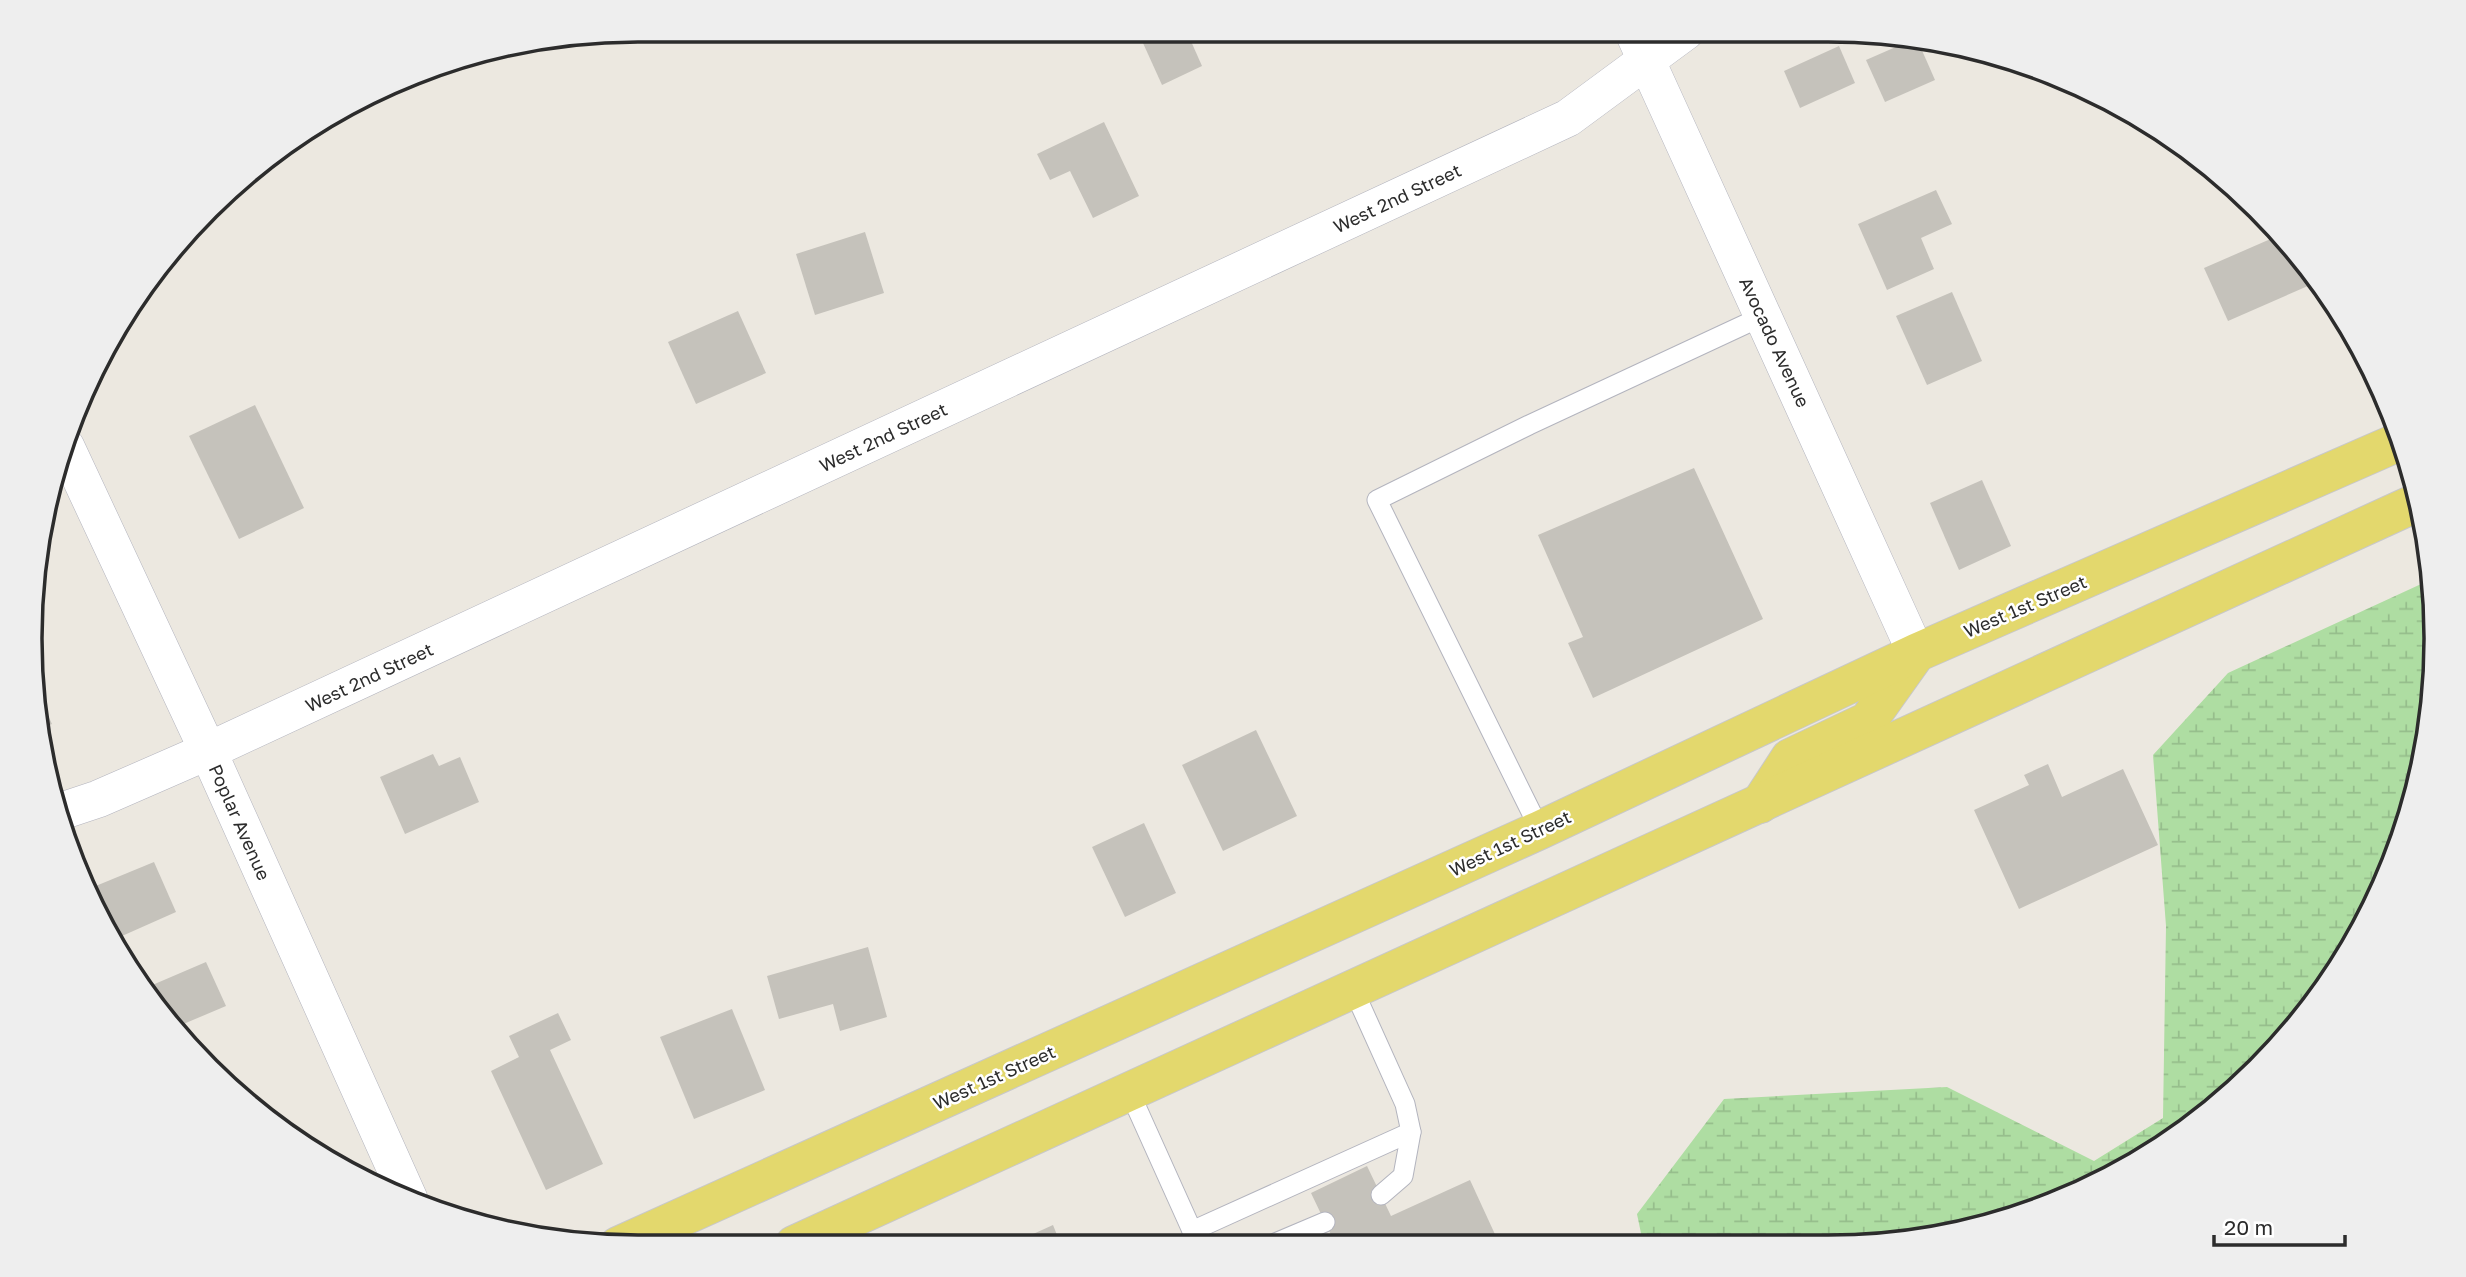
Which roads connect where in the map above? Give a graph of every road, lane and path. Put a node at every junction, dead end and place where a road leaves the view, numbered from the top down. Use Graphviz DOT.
graph roads {
  1 [pos="1640,45"];
  2 [pos="1763,316"];
  3 [pos="2391,445"];
  4 [pos="71,457"];
  5 [pos="2409,506"];
  6 [pos="1916,653"];
  7 [pos="208,751"];
  8 [pos="1760,804"];
  9 [pos="67,809"];
  10 [pos="1540,830"];
  11 [pos="1354,991"];
  12 [pos="1130,1093"];
  13 [pos="1411,1132"];
  14 [pos="404,1187"];
  15 [pos="1381,1195"];
  16 [pos="697,1212"];
  17 [pos="1325,1222"];
  18 [pos="644,1235"];
  19 [pos="675,1235"];
  20 [pos="816,1235"];
  21 [pos="1194,1235"];
  22 [pos="1201,1235"];
  23 [pos="1294,1235"];
  1 -- 2 [label="street, Avocado Avenue"];
  1 -- 7 [label="street, West 2nd Street"];
  2 -- 6 [label="street, Avocado Avenue"];
  2 -- 10 [label="lane"];
  3 -- 6 [label="main road, West 1st Street"];
  4 -- 7 [label="street, Poplar Avenue"];
  5 -- 8 [label="main road"];
  6 -- 8 [label="main road"];
  6 -- 10 [label="main road, West 1st Street"];
  7 -- 9 [label="street, West 2nd Street"];
  7 -- 14 [label="street, Poplar Avenue"];
  8 -- 11 [label="main road"];
  10 -- 16 [label="main road, West 1st Street"];
  11 -- 12 [label="main road"];
  11 -- 13 [label="lane"];
  12 -- 20 [label="main road"];
  12 -- 21 [label="lane"];
  13 -- 15 [label="lane"];
  13 -- 22 [label="lane"];
  16 -- 18 [label="main road, West 1st Street"];
  16 -- 19 [label="main road"];
  17 -- 23 [label="lane"];
}
